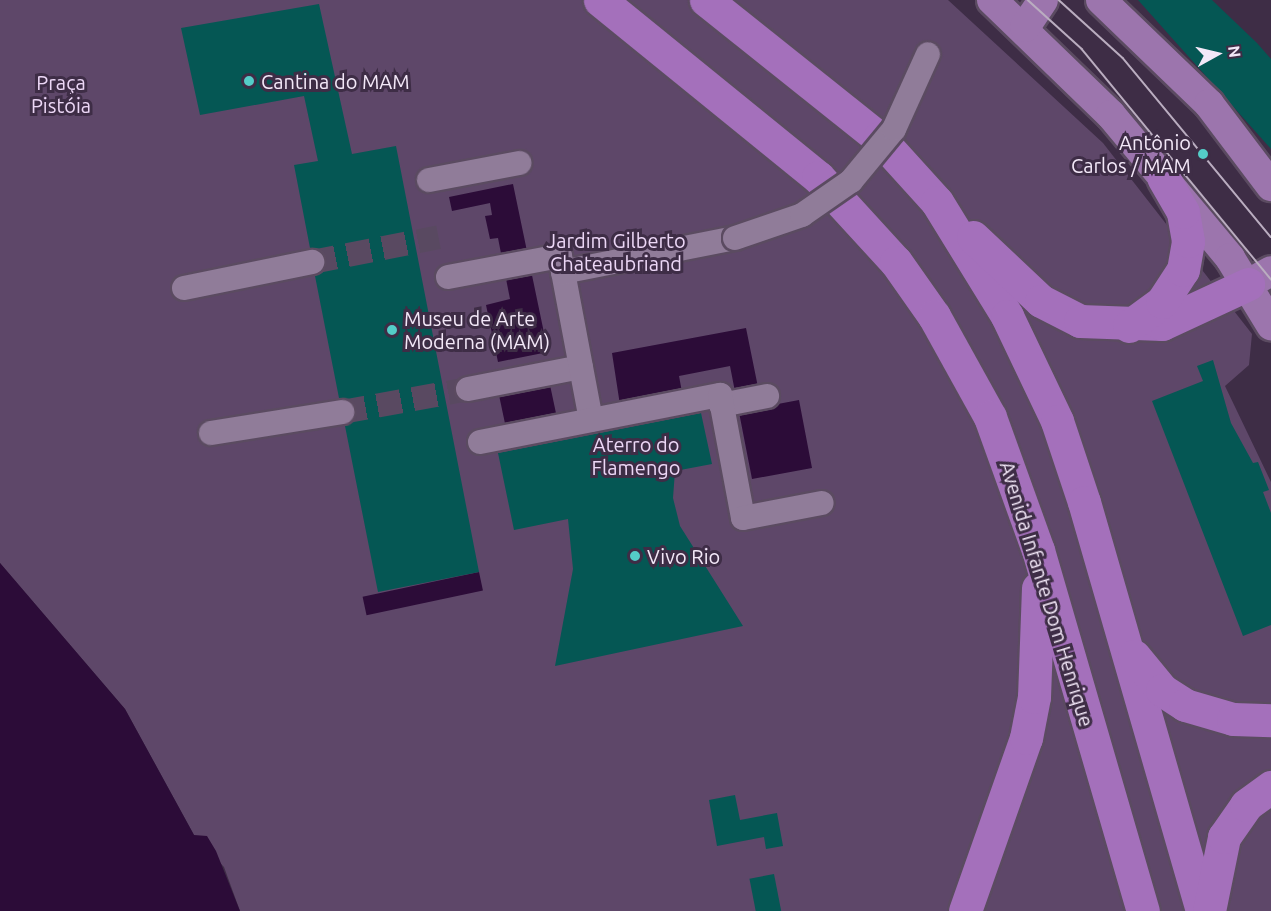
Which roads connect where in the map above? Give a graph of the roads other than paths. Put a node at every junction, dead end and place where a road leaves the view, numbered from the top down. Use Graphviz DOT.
graph roads {
  1 [pos="600,0"];
  2 [pos="706,0"];
  3 [pos="992,0"];
  4 [pos="1042,0"];
  5 [pos="1101,0"];
  6 [pos="1025,27"];
  7 [pos="928,54"];
  8 [pos="519,163"];
  9 [pos="1163,178"];
  10 [pos="429,180"];
  11 [pos="1271,186"];
  12 [pos="937,202"];
  13 [pos="312,262"];
  14 [pos="563,272"];
  15 [pos="448,277"];
  16 [pos="1263,280"];
  17 [pos="184,288"];
  18 [pos="1271,325"];
  19 [pos="1129,326"];
  20 [pos="580,367"];
  21 [pos="468,389"];
  22 [pos="765,396"];
  23 [pos="729,404"];
  24 [pos="342,412"];
  25 [pos="591,420"];
  26 [pos="211,433"];
  27 [pos="480,442"];
  28 [pos="822,503"];
  29 [pos="1038,550"];
  30 [pos="1126,645"];
  31 [pos="1271,720"];
  32 [pos="1271,787"];
  33 [pos="965,911"];
  34 [pos="1143,911"];
  35 [pos="1202,911"];
  36 [pos="1209,911"];
  1 -- 29 [label="highway, Avenida Infante Dom Henrique"];
  2 -- 12 [label="highway"];
  3 -- 6 [label="main road"];
  4 -- 6 [label="main road"];
  5 -- 11 [label="main road"];
  6 -- 9 [label="main road"];
  7 -- 14 [label="street, bridge"];
  8 -- 10 [label="street"];
  9 -- 16 [label="main road"];
  9 -- 19 [label="highway"];
  12 -- 19 [label="highway"];
  12 -- 30 [label="highway"];
  13 -- 17 [label="street"];
  14 -- 15 [label="street"];
  14 -- 20 [label="street"];
  16 -- 18 [label="main road"];
  16 -- 19 [label="highway"];
  20 -- 21 [label="street"];
  20 -- 25 [label="street"];
  22 -- 23 [label="street"];
  23 -- 25 [label="street"];
  23 -- 28 [label="street"];
  24 -- 26 [label="street"];
  25 -- 27 [label="street"];
  29 -- 33 [label="highway"];
  29 -- 34 [label="highway, Avenida Infante Dom Henrique"];
  30 -- 31 [label="highway"];
  30 -- 35 [label="highway"];
  32 -- 36 [label="highway"];
}
